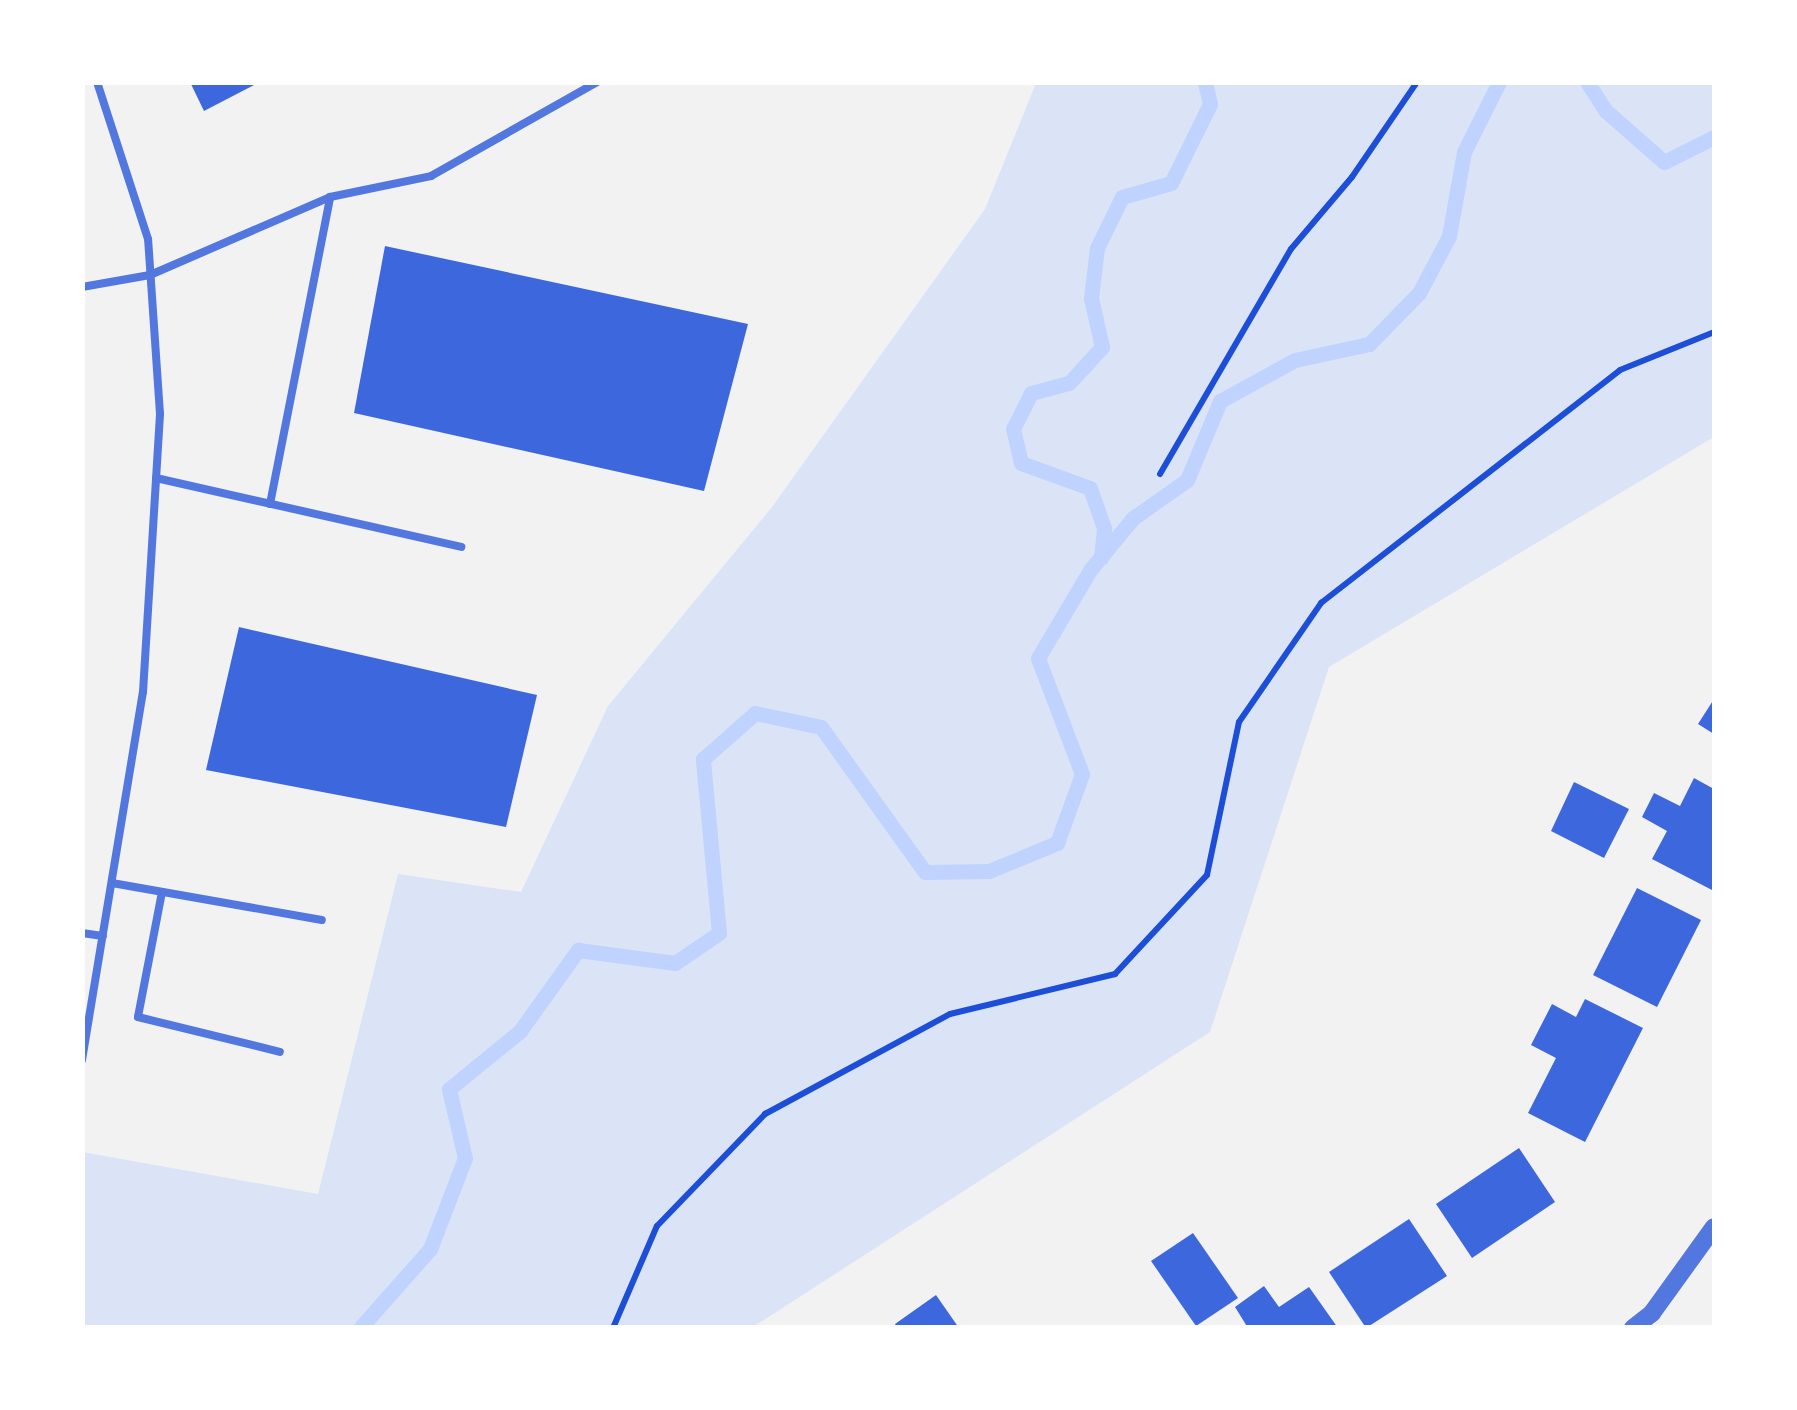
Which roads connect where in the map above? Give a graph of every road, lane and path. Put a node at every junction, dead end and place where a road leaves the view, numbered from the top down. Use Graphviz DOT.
graph roads {
  1 [pos="97,82"];
  2 [pos="597,82"];
  3 [pos="1417,82"];
  4 [pos="330,197"];
  5 [pos="150,275"];
  6 [pos="82,287"];
  7 [pos="1714,332"];
  8 [pos="1160,474"];
  9 [pos="156,478"];
  10 [pos="270,504"];
  11 [pos="461,546"];
  12 [pos="112,883"];
  13 [pos="162,892"];
  14 [pos="322,920"];
  15 [pos="82,933"];
  16 [pos="103,936"];
  17 [pos="280,1052"];
  18 [pos="82,1060"];
  19 [pos="1714,1226"];
  20 [pos="613,1328"];
  21 [pos="1633,1328"];
  1 -- 5 [label="lane"];
  2 -- 4 [label="lane"];
  3 -- 8 [label="path"];
  4 -- 5 [label="lane"];
  4 -- 10 [label="lane"];
  5 -- 6 [label="lane"];
  5 -- 9 [label="lane"];
  7 -- 20 [label="path"];
  9 -- 10 [label="lane"];
  9 -- 12 [label="lane"];
  10 -- 11 [label="lane"];
  12 -- 13 [label="lane"];
  12 -- 16 [label="lane"];
  13 -- 14 [label="lane"];
  13 -- 17 [label="lane"];
  15 -- 16 [label="lane"];
  16 -- 18 [label="lane"];
  19 -- 21 [label="street"];
}
